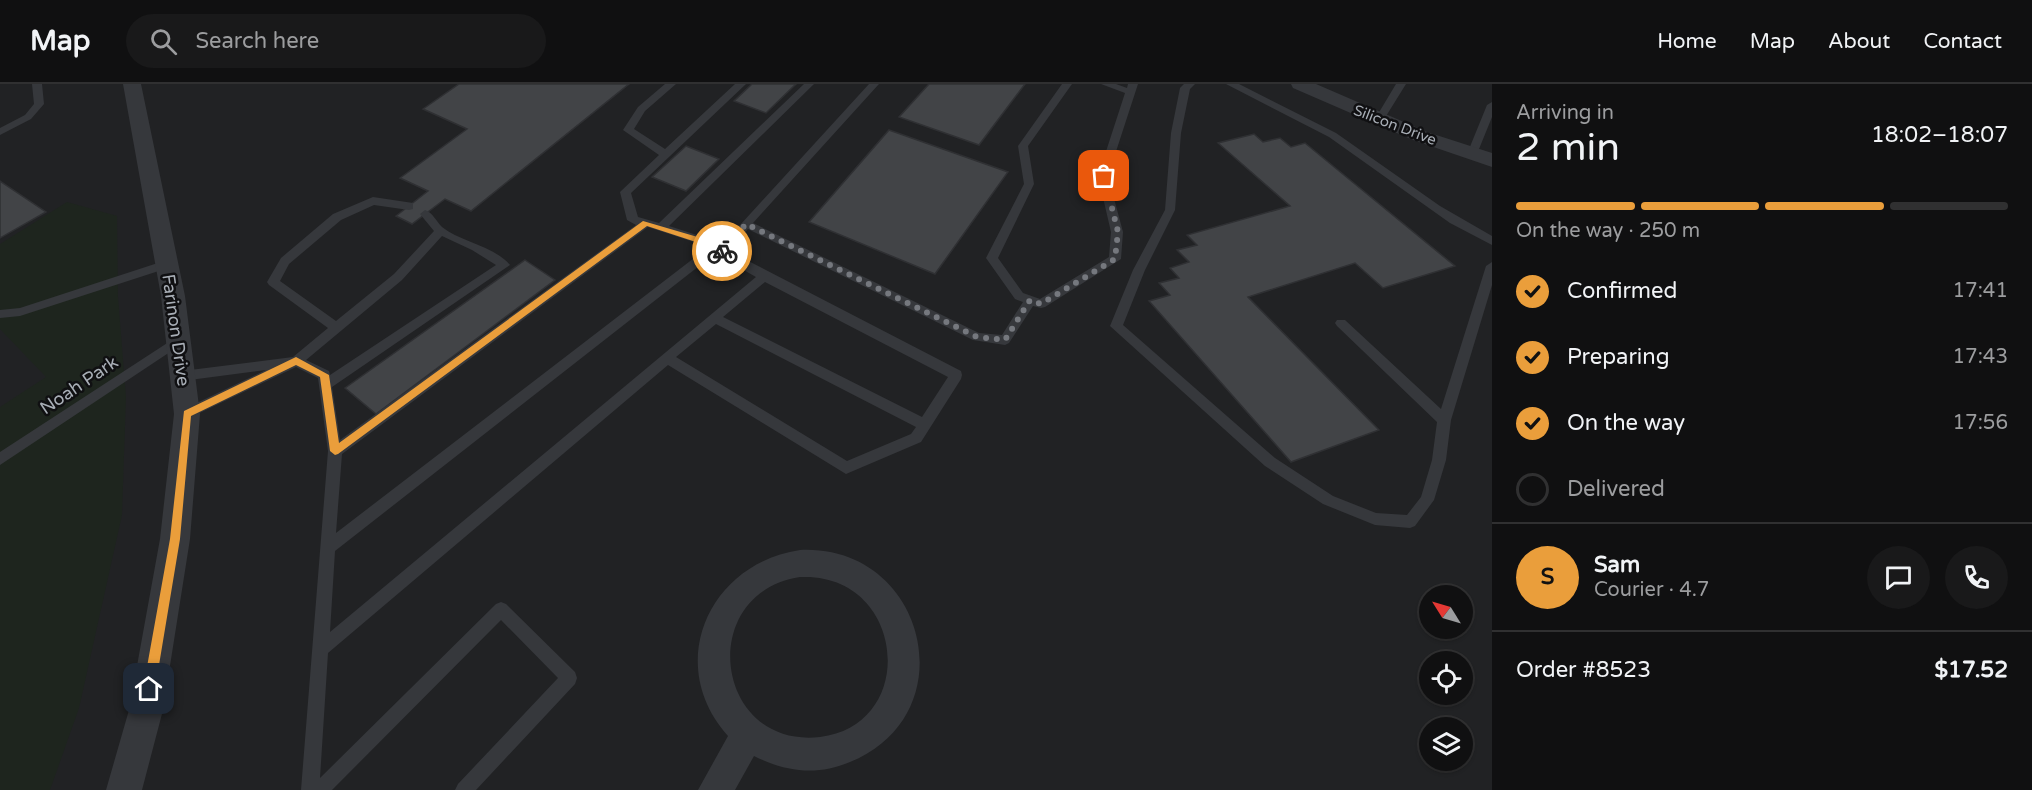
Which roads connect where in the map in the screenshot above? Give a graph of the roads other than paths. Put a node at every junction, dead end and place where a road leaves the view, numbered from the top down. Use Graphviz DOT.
graph roads {
  1 [pos="37,84"];
  2 [pos="132,84"];
  3 [pos="671,84"];
  4 [pos="741,84"];
  5 [pos="809,84"];
  6 [pos="874,84"];
  7 [pos="1067,84"];
  8 [pos="1106,84"];
  9 [pos="1190,84"];
  10 [pos="1231,84"];
  11 [pos="1300,84"];
  12 [pos="1401,84"];
  13 [pos="1132,88"];
  14 [pos="1492,105"];
  15 [pos="1490,116"];
  16 [pos="1380,120"];
  17 [pos="0,132"];
  18 [pos="665,154"];
  19 [pos="1472,154"];
  20 [pos="1492,160"];
  21 [pos="409,206"];
  22 [pos="425,214"];
  23 [pos="646,223"];
  24 [pos="746,224"];
  25 [pos="661,227"];
  26 [pos="440,231"];
  27 [pos="699,240"];
  28 [pos="1492,242"];
  29 [pos="721,252"];
  30 [pos="167,264"];
  31 [pos="1492,266"];
  32 [pos="764,276"];
  33 [pos="1030,300"];
  34 [pos="0,314"];
  35 [pos="715,318"];
  36 [pos="1341,323"];
  37 [pos="336,327"];
  38 [pos="178,341"];
  39 [pos="667,358"];
  40 [pos="296,360"];
  41 [pos="182,376"];
  42 [pos="326,385"];
  43 [pos="187,414"];
  44 [pos="1444,420"];
  45 [pos="925,425"];
  46 [pos="335,451"];
  47 [pos="0,459"];
  48 [pos="328,548"];
  49 [pos="320,650"];
  50 [pos="749,732"];
  51 [pos="124,790"];
  52 [pos="310,790"];
  53 [pos="320,790"];
  54 [pos="464,790"];
  55 [pos="716,790"];
  1 -- 17 [label="lane"];
  2 -- 30 [label="street, Farinon Drive"];
  3 -- 18 [label="lane"];
  4 -- 18 [label="lane"];
  5 -- 25 [label="lane"];
  6 -- 24 [label="lane"];
  7 -- 33 [label="lane"];
  8 -- 13 [label="lane"];
  9 -- 44 [label="lane"];
  10 -- 28 [label="lane"];
  11 -- 16 [label="street, Silicon Drive"];
  12 -- 16 [label="lane"];
  13 -- 33 [label="lane"];
  14 -- 15 [label="lane"];
  15 -- 19 [label="lane"];
  16 -- 19 [label="street, Silicon Drive"];
  18 -- 23 [label="lane"];
  19 -- 20 [label="street, Silicon Drive"];
  21 -- 37 [label="lane"];
  22 -- 26 [label="lane"];
  23 -- 25 [label="lane"];
  23 -- 46 [label="lane"];
  24 -- 29 [label="lane"];
  24 -- 33 [label="lane"];
  25 -- 27 [label="lane"];
  26 -- 37 [label="lane"];
  26 -- 42 [label="lane"];
  27 -- 29 [label="lane"];
  27 -- 48 [label="lane"];
  29 -- 32 [label="lane"];
  30 -- 34 [label="lane"];
  30 -- 38 [label="street, Farinon Drive"];
  31 -- 44 [label="lane"];
  32 -- 35 [label="lane"];
  32 -- 45 [label="lane"];
  35 -- 39 [label="lane"];
  35 -- 45 [label="lane"];
  36 -- 44 [label="lane"];
  37 -- 40 [label="lane"];
  38 -- 41 [label="street, Farinon Drive"];
  38 -- 47 [label="lane, Noah Park"];
  39 -- 45 [label="lane"];
  39 -- 49 [label="lane"];
  40 -- 41 [label="lane"];
  40 -- 42 [label="lane"];
  40 -- 43 [label="lane"];
  41 -- 43 [label="street, Farinon Drive"];
  42 -- 46 [label="lane"];
  43 -- 51 [label="street, Farinon Drive"];
  46 -- 48 [label="lane"];
  48 -- 49 [label="lane"];
  49 -- 52 [label="lane"];
  50 -- 50 [label="street"];
  50 -- 55 [label="street"];
  53 -- 54 [label="lane"];
}
